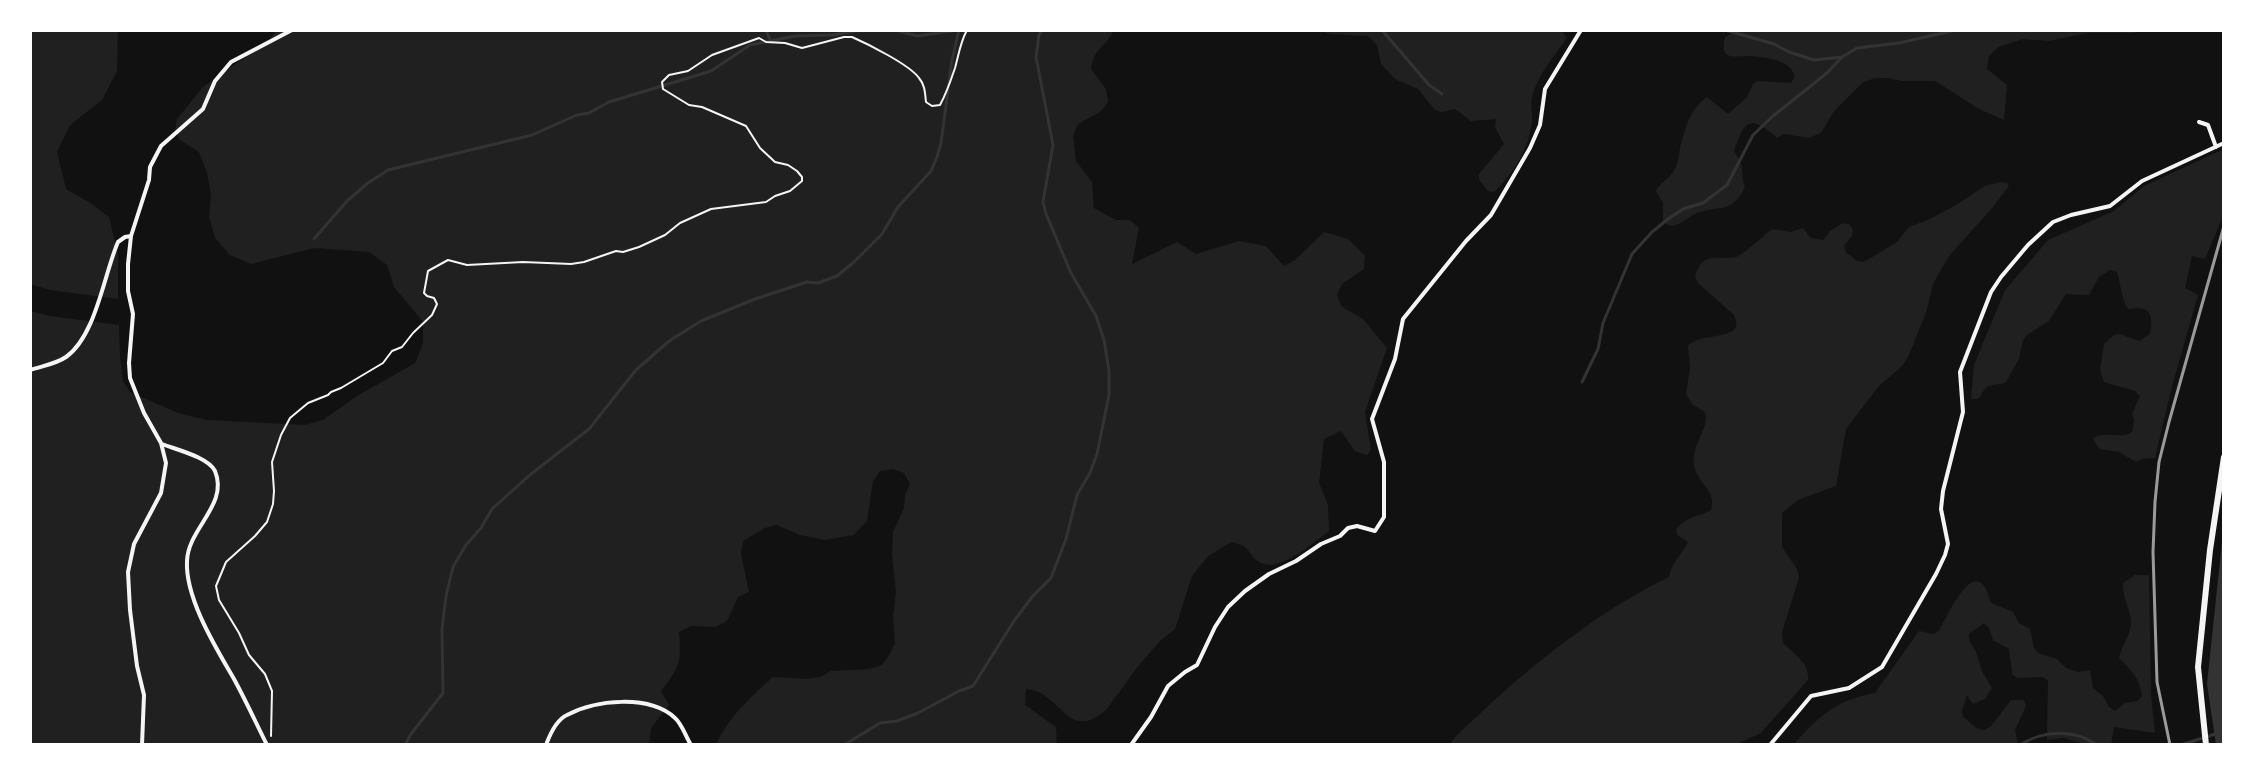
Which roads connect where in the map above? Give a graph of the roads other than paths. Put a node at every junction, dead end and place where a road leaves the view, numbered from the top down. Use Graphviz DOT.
graph roads {
  1 [pos="292,30"];
  2 [pos="1581,30"];
  3 [pos="2199,122"];
  4 [pos="2224,143"];
  5 [pos="2216,147"];
  6 [pos="131,236"];
  7 [pos="30,370"];
  8 [pos="161,443"];
  9 [pos="2224,457"];
  10 [pos="142,745"];
  11 [pos="268,745"];
  12 [pos="546,745"];
  13 [pos="691,745"];
  14 [pos="1131,745"];
  15 [pos="1770,745"];
  16 [pos="2206,745"];
  1 -- 6 [label="street"];
  2 -- 14 [label="street"];
  3 -- 5 [label="street"];
  4 -- 5 [label="street"];
  5 -- 15 [label="street"];
  6 -- 7 [label="street"];
  6 -- 8 [label="street"];
  8 -- 10 [label="street"];
  8 -- 11 [label="street"];
  9 -- 16 [label="main road"];
  12 -- 13 [label="street"];
}
